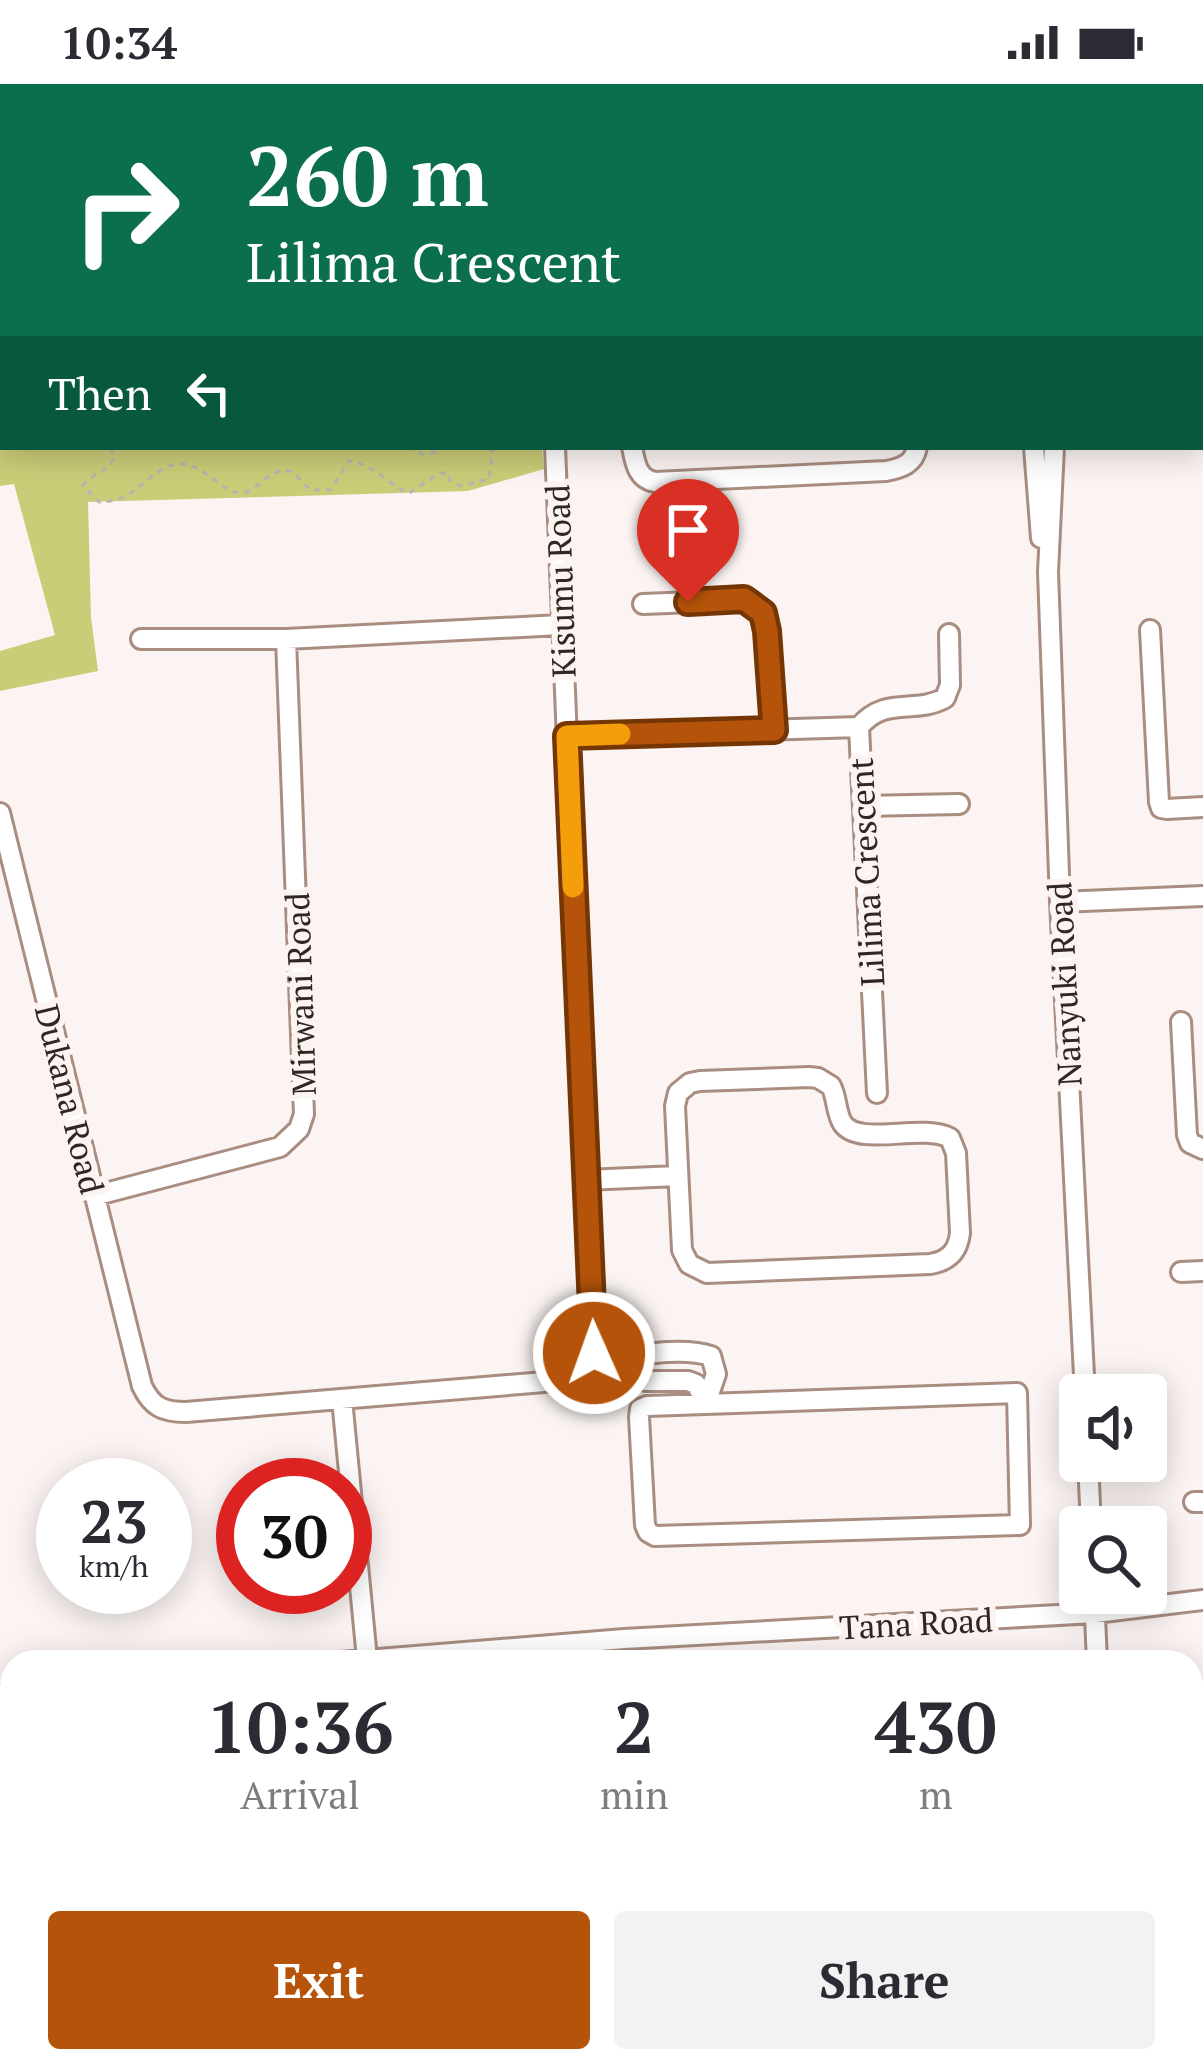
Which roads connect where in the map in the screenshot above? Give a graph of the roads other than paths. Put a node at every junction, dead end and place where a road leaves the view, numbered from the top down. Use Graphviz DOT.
graph roads {
  1 [pos="555,450"];
  2 [pos="633,450"];
  3 [pos="916,450"];
  4 [pos="1034,450"];
  5 [pos="1054,450"];
  6 [pos="1048,572"];
  7 [pos="643,604"];
  8 [pos="560,626"];
  9 [pos="1150,630"];
  10 [pos="949,634"];
  11 [pos="141,639"];
  12 [pos="286,639"];
  13 [pos="859,727"];
  14 [pos="774,730"];
  15 [pos="567,736"];
  16 [pos="958,804"];
  17 [pos="863,806"];
  18 [pos="1203,808"];
  19 [pos="0,813"];
  20 [pos="1203,896"];
  21 [pos="1060,902"];
  22 [pos="1181,1022"];
  23 [pos="878,1093"];
  24 [pos="1197,1146"];
  25 [pos="677,1176"];
  26 [pos="585,1180"];
  27 [pos="94,1196"];
  28 [pos="1181,1271"];
  29 [pos="1203,1271"];
  30 [pos="635,1357"];
  31 [pos="591,1361"];
  32 [pos="1083,1374"];
  33 [pos="637,1378"];
  34 [pos="342,1399"];
  35 [pos="706,1403"];
  36 [pos="1203,1600"];
  37 [pos="1167,1601"];
  38 [pos="1059,1606"];
  39 [pos="1095,1614"];
  40 [pos="366,1650"];
  41 [pos="483,1650"];
  42 [pos="1097,1650"];
  1 -- 8 [label="street, Kisumu Road"];
  2 -- 3 [label="street"];
  4 -- 6 [label="street, Nanyuki Road"];
  5 -- 6 [label="street, Nanyuki Road"];
  6 -- 21 [label="street, Nanyuki Road"];
  7 -- 14 [label="street"];
  8 -- 12 [label="street"];
  8 -- 15 [label="street, Kisumu Road"];
  9 -- 18 [label="street"];
  10 -- 13 [label="street"];
  11 -- 12 [label="street"];
  12 -- 27 [label="street, Mirwani Road"];
  13 -- 14 [label="street, Lilima Crescent"];
  13 -- 17 [label="street, Lilima Crescent"];
  14 -- 15 [label="street, Lilima Crescent"];
  15 -- 26 [label="street, Kisumu Road"];
  16 -- 17 [label="street"];
  17 -- 23 [label="street, Lilima Crescent"];
  19 -- 27 [label="street, Dukana Road"];
  20 -- 21 [label="street"];
  21 -- 32 [label="street, Nanyuki Road"];
  22 -- 24 [label="street"];
  25 -- 25 [label="street"];
  25 -- 26 [label="street"];
  26 -- 31 [label="street, Kisumu Road"];
  27 -- 34 [label="street, Dukana Road"];
  28 -- 29 [label="street"];
  30 -- 31 [label="street"];
  30 -- 33 [label="street"];
  30 -- 35 [label="street"];
  31 -- 33 [label="street"];
  31 -- 34 [label="street"];
  33 -- 35 [label="street"];
  34 -- 40 [label="street"];
  35 -- 35 [label="street"];
  36 -- 37 [label="street, Tana Road"];
  38 -- 41 [label="street, Tana Road"];
  39 -- 42 [label="street"];
}
